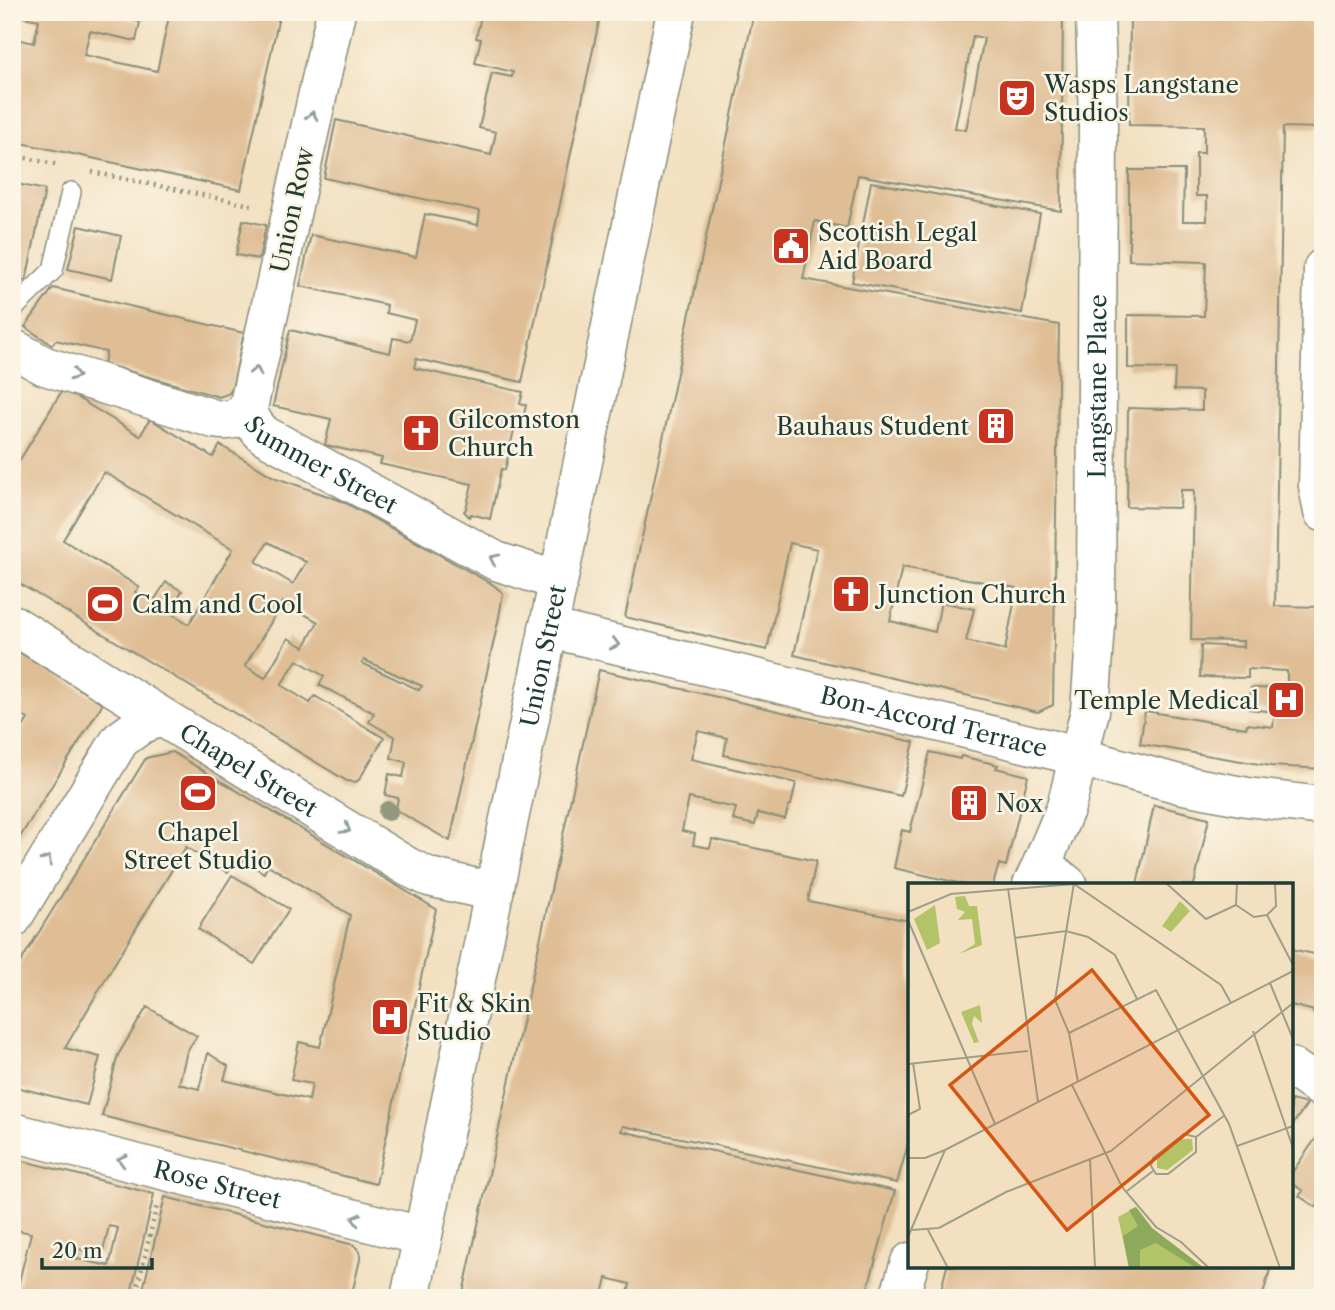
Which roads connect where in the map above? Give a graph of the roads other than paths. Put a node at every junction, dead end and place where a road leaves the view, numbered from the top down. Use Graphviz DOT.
graph roads {
  1 [pos="336,12"];
  2 [pos="676,12"];
  3 [pos="1095,12"];
  4 [pos="71,192"];
  5 [pos="1323,268"];
  6 [pos="12,310"];
  7 [pos="12,348"];
  8 [pos="248,408"];
  9 [pos="1323,512"];
  10 [pos="558,581"];
  11 [pos="12,624"];
  12 [pos="548,628"];
  13 [pos="116,688"];
  14 [pos="162,717"];
  15 [pos="120,740"];
  16 [pos="1080,757"];
  17 [pos="1323,806"];
  18 [pos="1047,878"];
  19 [pos="494,892"];
  20 [pos="12,919"];
  21 [pos="1293,1067"];
  22 [pos="1323,1089"];
  23 [pos="12,1132"];
  24 [pos="422,1236"];
  25 [pos="908,1268"];
  26 [pos="410,1298"];
  27 [pos="899,1298"];
  8 -- 1 [label="street, Union Row, one-way"];
  2 -- 10 [label="street, Union Street"];
  3 -- 16 [label="street, Langstane Place"];
  4 -- 6 [label="lane"];
  5 -- 9 [label="street"];
  7 -- 8 [label="street, Summer Street, one-way"];
  10 -- 8 [label="street, Summer Street, one-way"];
  10 -- 12 [label="street, Union Street"];
  11 -- 13 [label="street, Chapel Street"];
  12 -- 16 [label="street, Bon-Accord Terrace, one-way"];
  12 -- 19 [label="street, Union Street"];
  13 -- 14 [label="street, Chapel Street"];
  13 -- 15 [label="street"];
  14 -- 15 [label="street"];
  14 -- 19 [label="street, Chapel Street, one-way"];
  20 -- 15 [label="street, one-way"];
  16 -- 17 [label="street, Bon-Accord Terrace"];
  16 -- 18 [label="street, Langstane Place"];
  19 -- 24 [label="street, Union Street"];
  21 -- 22 [label="street"];
  24 -- 23 [label="street, Rose Street, one-way"];
  24 -- 26 [label="street, Union Street"];
  25 -- 27 [label="street"];
}
